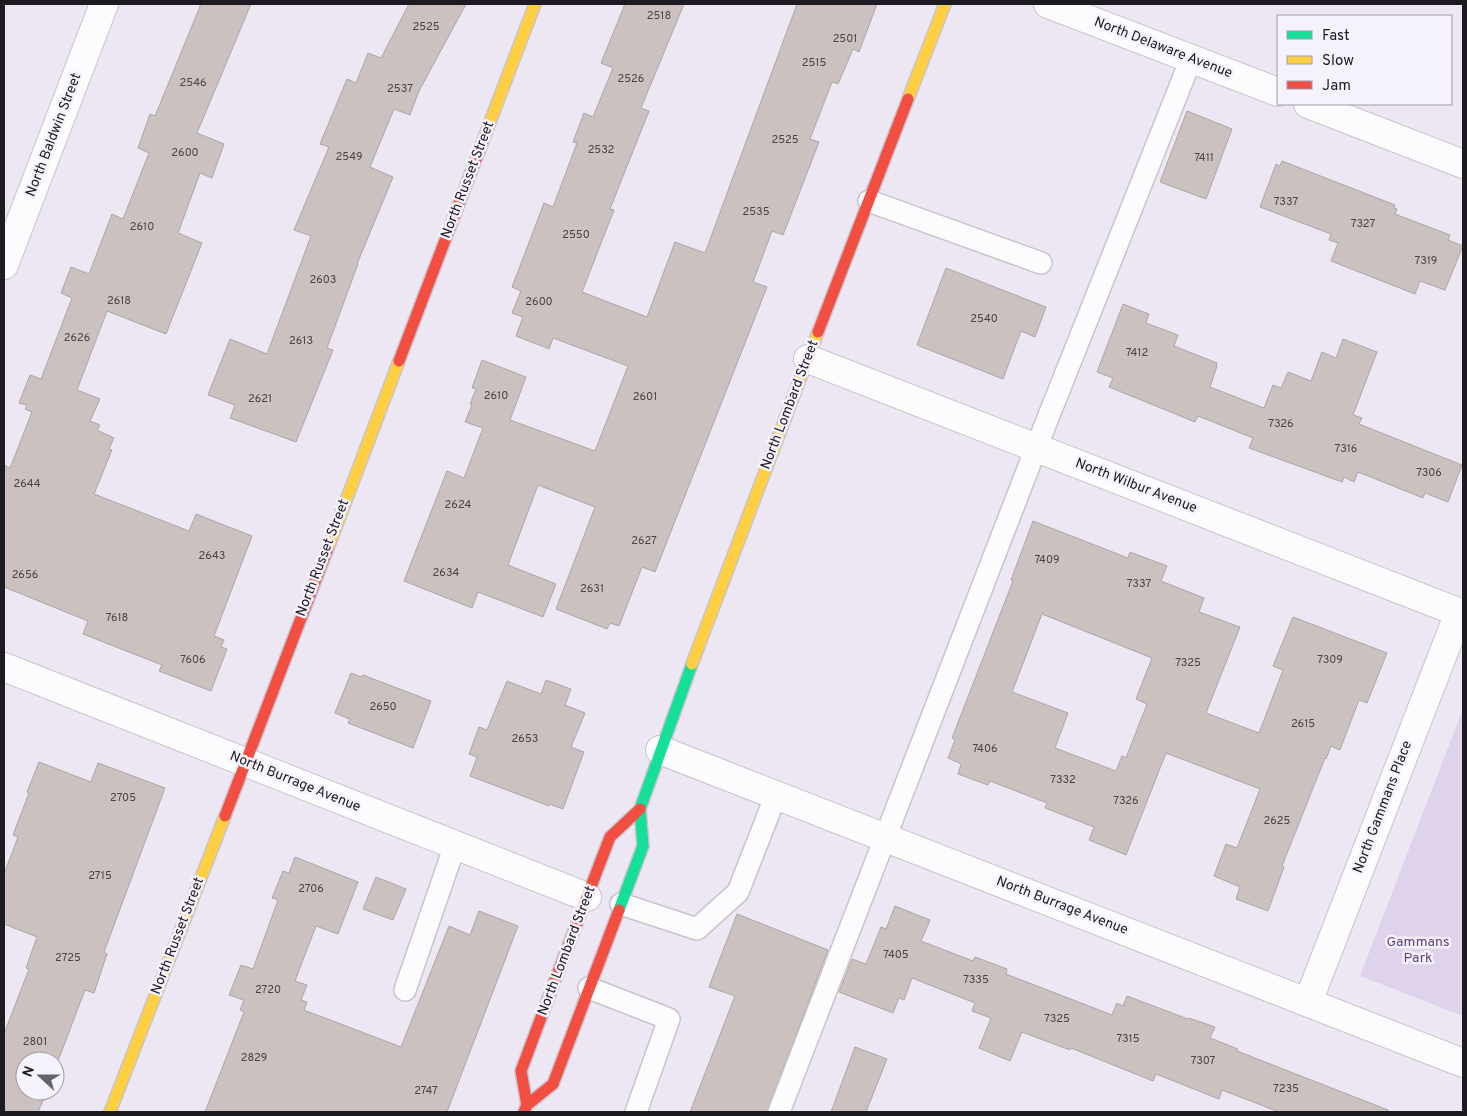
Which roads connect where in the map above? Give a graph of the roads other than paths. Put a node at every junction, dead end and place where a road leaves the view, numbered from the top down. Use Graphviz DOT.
graph roads {
  1 [pos="104,4"];
  2 [pos="535,4"];
  3 [pos="945,4"];
  4 [pos="1048,4"];
  5 [pos="1191,59"];
  6 [pos="1277,92"];
  7 [pos="1311,105"];
  8 [pos="1463,164"];
  9 [pos="869,201"];
  10 [pos="1041,264"];
  11 [pos="4,266"];
  12 [pos="808,359"];
  13 [pos="1036,448"];
  14 [pos="1461,614"];
  15 [pos="4,668"];
  16 [pos="660,750"];
  17 [pos="246,763"];
  18 [pos="776,795"];
  19 [pos="640,809"];
  20 [pos="884,838"];
  21 [pos="454,845"];
  22 [pos="587,897"];
  23 [pos="621,904"];
  24 [pos="589,988"];
  25 [pos="405,990"];
  26 [pos="1308,1002"];
  27 [pos="1463,1063"];
  28 [pos="526,1109"];
  29 [pos="110,1112"];
  30 [pos="636,1112"];
  31 [pos="779,1112"];
  1 -- 11 [label="street, North Baldwin Street"];
  2 -- 17 [label="main road, North Russet Street"];
  3 -- 9 [label="main road, North Lombard Street"];
  4 -- 5 [label="street, North Delaware Avenue"];
  5 -- 6 [label="street, North Delaware Avenue"];
  5 -- 13 [label="lane"];
  7 -- 8 [label="street"];
  9 -- 10 [label="lane"];
  9 -- 12 [label="main road, North Lombard Street"];
  12 -- 13 [label="street, North Wilbur Avenue"];
  12 -- 16 [label="main road, North Lombard Street"];
  13 -- 14 [label="street, North Wilbur Avenue"];
  13 -- 20 [label="lane"];
  14 -- 26 [label="street, North Gammans Place"];
  15 -- 17 [label="street, North Burrage Avenue"];
  16 -- 18 [label="street, North Burrage Avenue"];
  16 -- 19 [label="main road, North Lombard Street"];
  17 -- 21 [label="street, North Burrage Avenue"];
  17 -- 29 [label="main road, North Russet Street"];
  18 -- 20 [label="street, North Burrage Avenue"];
  18 -- 23 [label="lane"];
  19 -- 22 [label="main road, North Lombard Street"];
  19 -- 23 [label="main road, North Lombard Street"];
  20 -- 26 [label="street, North Burrage Avenue"];
  20 -- 31 [label="lane"];
  21 -- 22 [label="street, North Burrage Avenue"];
  21 -- 25 [label="lane"];
  22 -- 28 [label="main road, North Lombard Street"];
  23 -- 24 [label="main road, North Lombard Street"];
  24 -- 28 [label="main road, North Lombard Street"];
  24 -- 30 [label="lane"];
  26 -- 27 [label="street, North Burrage Avenue"];
}
